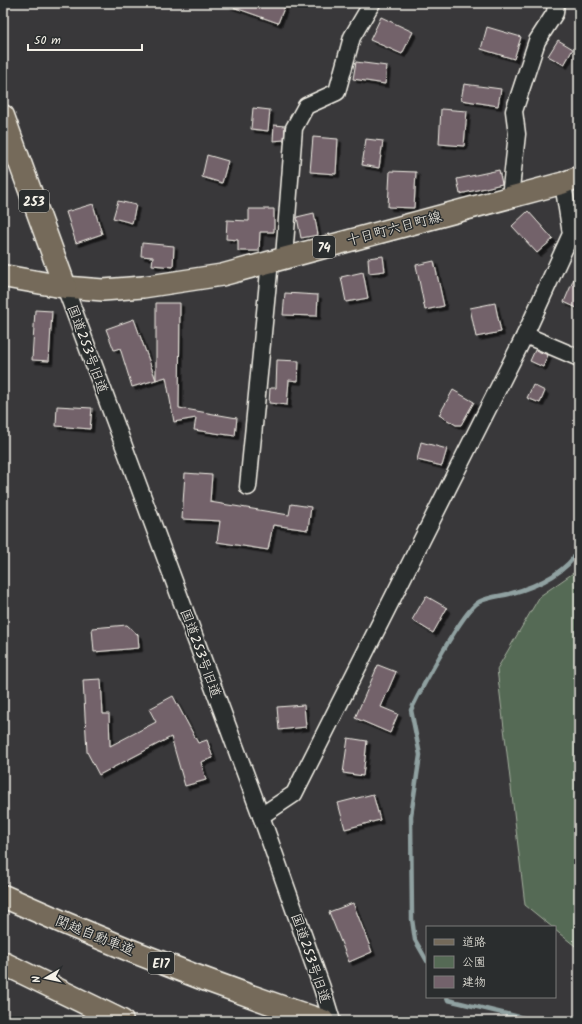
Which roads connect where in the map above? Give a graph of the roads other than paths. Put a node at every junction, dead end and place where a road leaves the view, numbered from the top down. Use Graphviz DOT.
graph roads {
  1 [pos="372,3"];
  2 [pos="556,3"];
  3 [pos="3,116"];
  4 [pos="571,180"];
  5 [pos="510,197"];
  6 [pos="277,259"];
  7 [pos="3,276"];
  8 [pos="65,287"];
  9 [pos="525,334"];
  10 [pos="579,358"];
  11 [pos="248,487"];
  12 [pos="262,816"];
  13 [pos="3,896"];
  14 [pos="3,963"];
  15 [pos="122,1021"];
  16 [pos="322,1021"];
  17 [pos="332,1021"];
  1 -- 6 [label="street"];
  2 -- 5 [label="street"];
  3 -- 8 [label="highway, 253"];
  4 -- 5 [label="main road, 十日町六日町線 / 74"];
  4 -- 9 [label="street"];
  5 -- 6 [label="main road, 十日町六日町線 / 74"];
  6 -- 8 [label="main road, 十日町六日町線 / 74"];
  6 -- 11 [label="street"];
  7 -- 8 [label="highway"];
  8 -- 12 [label="street, 国道253号旧道"];
  9 -- 10 [label="street"];
  9 -- 12 [label="street"];
  12 -- 17 [label="street, 国道253号旧道"];
  13 -- 16 [label="highway, 関越自動車道 / E17"];
  14 -- 15 [label="highway"];
}
